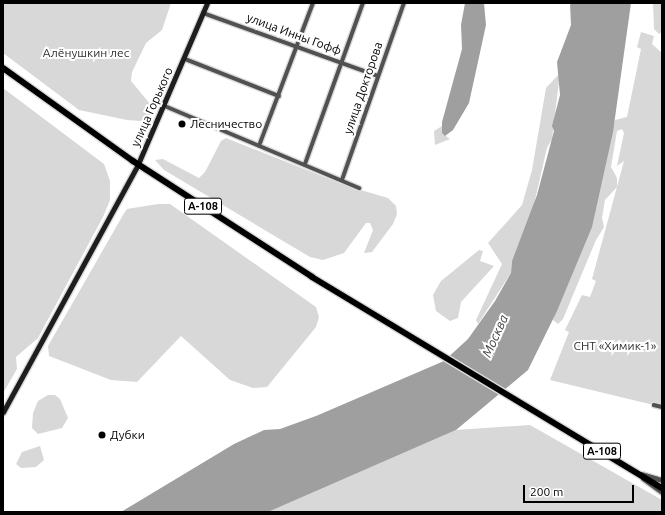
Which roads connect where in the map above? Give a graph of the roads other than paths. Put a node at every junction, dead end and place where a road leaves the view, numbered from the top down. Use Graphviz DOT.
graph roads {
  1 [pos="208,3"];
  2 [pos="314,3"];
  3 [pos="363,3"];
  4 [pos="404,3"];
  5 [pos="203,14"];
  6 [pos="297,46"];
  7 [pos="184,59"];
  8 [pos="341,62"];
  9 [pos="3,68"];
  10 [pos="378,76"];
  11 [pos="279,96"];
  12 [pos="165,106"];
  13 [pos="259,146"];
  14 [pos="138,164"];
  15 [pos="305,164"];
  16 [pos="342,180"];
  17 [pos="359,188"];
  18 [pos="654,405"];
  19 [pos="662,408"];
  20 [pos="3,412"];
  21 [pos="640,474"];
  22 [pos="662,480"];
  23 [pos="662,487"];
  24 [pos="662,492"];
  1 -- 5 [label="main road, улица Горького"];
  2 -- 6 [label="street"];
  3 -- 8 [label="street"];
  4 -- 10 [label="street, улица Докторова"];
  5 -- 6 [label="street, улица Инны Гофф"];
  5 -- 7 [label="main road, улица Горького"];
  6 -- 8 [label="street, улица Инны Гофф"];
  6 -- 11 [label="street"];
  7 -- 11 [label="street, улица Горького"];
  7 -- 12 [label="main road, улица Горького"];
  8 -- 10 [label="street, улица Инны Гофф"];
  8 -- 15 [label="street"];
  9 -- 14 [label="highway, А-108"];
  10 -- 16 [label="street, улица Докторова"];
  11 -- 13 [label="street"];
  12 -- 13 [label="street"];
  12 -- 14 [label="main road, улица Горького"];
  13 -- 15 [label="street"];
  14 -- 20 [label="main road, улица Горького"];
  14 -- 21 [label="highway, А-108"];
  15 -- 16 [label="street"];
  16 -- 17 [label="street"];
  18 -- 19 [label="street"];
  21 -- 22 [label="street"];
  21 -- 23 [label="highway, А-108"];
  21 -- 24 [label="street"];
}
